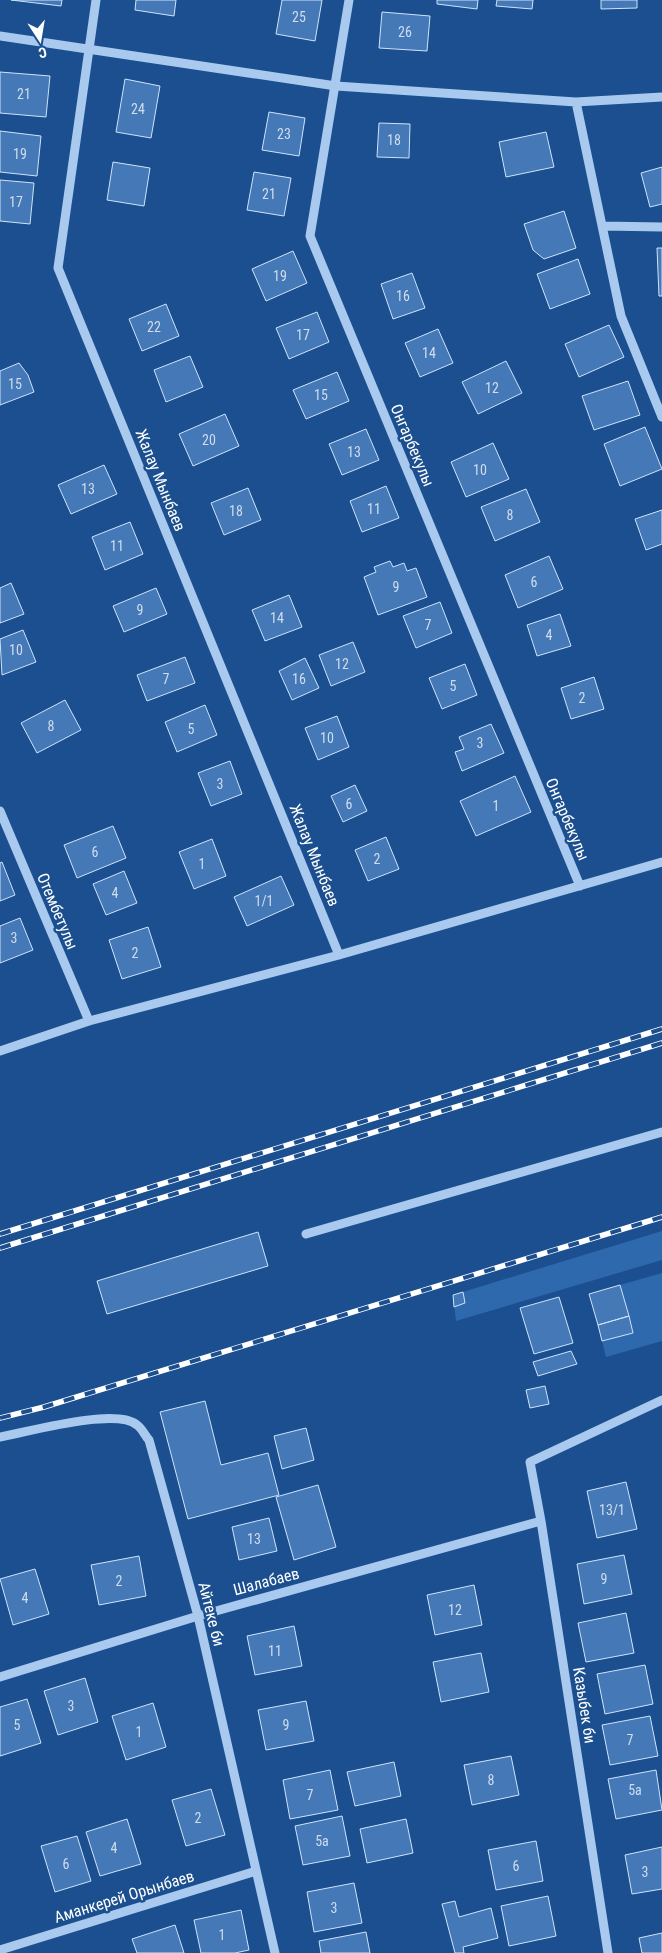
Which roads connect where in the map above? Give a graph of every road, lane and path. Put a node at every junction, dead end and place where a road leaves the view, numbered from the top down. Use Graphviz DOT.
graph roads {
  1 [pos="96,0"];
  2 [pos="349,0"];
  3 [pos="0,36"];
  4 [pos="89,50"];
  5 [pos="336,86"];
  6 [pos="662,97"];
  7 [pos="576,102"];
  8 [pos="602,226"];
  9 [pos="662,227"];
  10 [pos="662,417"];
  11 [pos="0,811"];
  12 [pos="662,862"];
  13 [pos="580,886"];
  14 [pos="339,955"];
  15 [pos="88,1022"];
  16 [pos="0,1051"];
  17 [pos="662,1132"];
  18 [pos="306,1234"];
  19 [pos="662,1400"];
  20 [pos="0,1437"];
  21 [pos="542,1521"];
  22 [pos="198,1616"];
  23 [pos="0,1677"];
  24 [pos="256,1871"];
  25 [pos="0,1950"];
  26 [pos="275,1953"];
  27 [pos="608,1953"];
  1 -- 4 [label="street, Жалау Мынбаев"];
  2 -- 5 [label="street, Онгарбекулы"];
  3 -- 4 [label="street"];
  4 -- 5 [label="street"];
  4 -- 14 [label="street, Жалау Мынбаев"];
  5 -- 7 [label="street"];
  5 -- 13 [label="street, Онгарбекулы"];
  6 -- 7 [label="street"];
  7 -- 8 [label="street"];
  8 -- 9 [label="street"];
  8 -- 10 [label="street"];
  11 -- 15 [label="street, Отембетулы"];
  12 -- 13 [label="street"];
  13 -- 14 [label="street"];
  14 -- 15 [label="street"];
  15 -- 16 [label="street"];
  17 -- 18 [label="street"];
  19 -- 21 [label="street, Казыбек би"];
  20 -- 22 [label="street, Айтеке би"];
  21 -- 22 [label="street, Шалабаев"];
  21 -- 27 [label="street, Казыбек би"];
  22 -- 23 [label="street, Шалабаев"];
  22 -- 24 [label="street, Айтеке би"];
  24 -- 25 [label="street, Аманкерей Орынбаев"];
  24 -- 26 [label="street, Айтеке би"];
}
